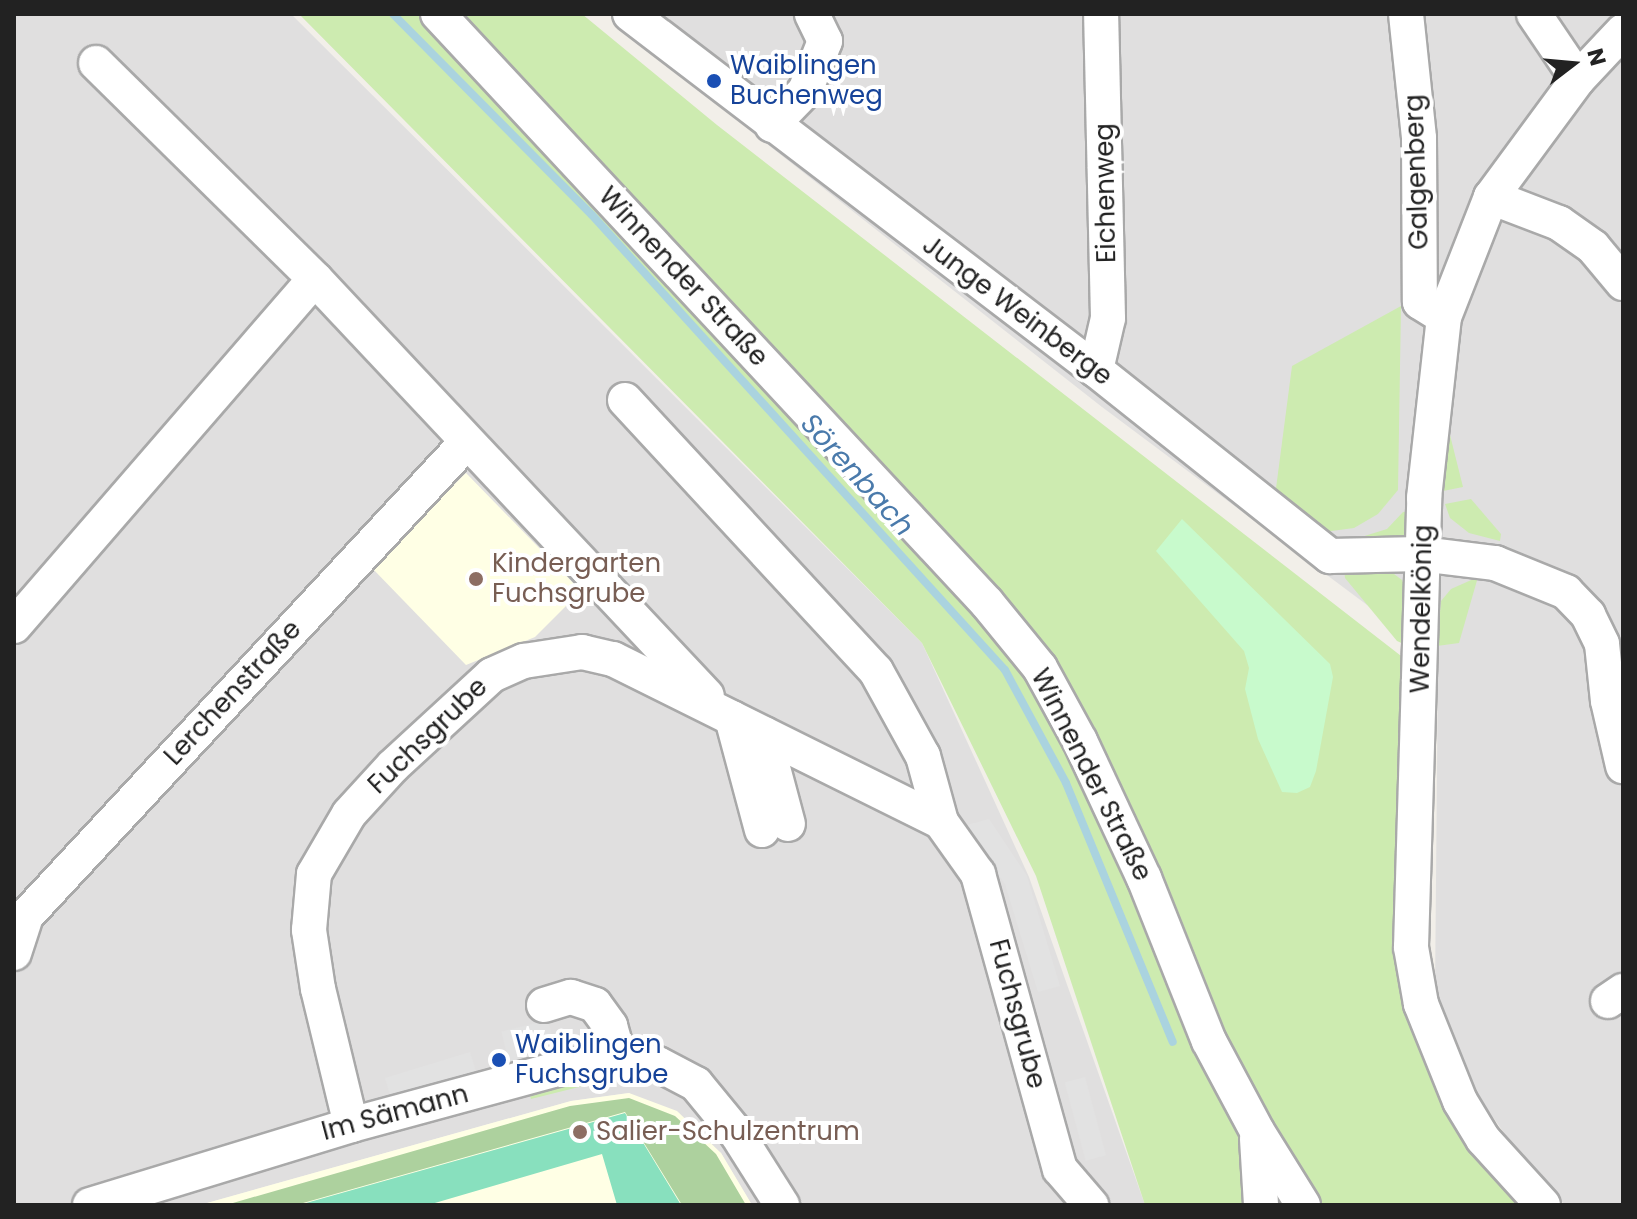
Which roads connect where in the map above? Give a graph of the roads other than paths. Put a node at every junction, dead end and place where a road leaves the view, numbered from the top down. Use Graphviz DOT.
graph roads {
  1 [pos="438,14"];
  2 [pos="630,14"];
  3 [pos="812,14"];
  4 [pos="1101,14"];
  5 [pos="1406,14"];
  6 [pos="1534,14"];
  7 [pos="1623,31"];
  8 [pos="96,63"];
  9 [pos="1578,79"];
  10 [pos="772,125"];
  11 [pos="1491,197"];
  12 [pos="315,279"];
  13 [pos="1623,283"];
  14 [pos="1444,317"];
  15 [pos="1096,370"];
  16 [pos="625,400"];
  17 [pos="475,451"];
  18 [pos="1421,554"];
  19 [pos="14,626"];
  20 [pos="728,716"];
  21 [pos="764,734"];
  22 [pos="1623,766"];
  23 [pos="941,822"];
  24 [pos="14,953"];
  25 [pos="544,1005"];
  26 [pos="619,1058"];
  27 [pos="351,1125"];
  28 [pos="1257,1131"];
  29 [pos="90,1205"];
  30 [pos="782,1205"];
  31 [pos="1091,1205"];
  32 [pos="1261,1205"];
  33 [pos="1303,1205"];
  34 [pos="1543,1205"];
  1 -- 28 [label="street, Winnender Straße"];
  2 -- 10 [label="street, Junge Weinberge"];
  3 -- 10 [label="street"];
  4 -- 15 [label="street, Eichenweg"];
  5 -- 14 [label="street, Galgenberg"];
  6 -- 9 [label="street"];
  7 -- 9 [label="street, Wendelkönig"];
  8 -- 12 [label="street"];
  9 -- 11 [label="street, Wendelkönig"];
  10 -- 15 [label="street, Junge Weinberge"];
  11 -- 13 [label="street"];
  11 -- 14 [label="street, Wendelkönig"];
  12 -- 17 [label="street"];
  12 -- 19 [label="street"];
  14 -- 18 [label="street, Wendelkönig"];
  15 -- 18 [label="street, Junge Weinberge"];
  16 -- 23 [label="street, Fuchsgrube"];
  17 -- 20 [label="street"];
  17 -- 24 [label="street, Lerchenstraße"];
  18 -- 22 [label="street, Junge Weinberge"];
  18 -- 34 [label="street, Wendelkönig"];
  20 -- 21 [label="street, Fuchsgrube"];
  20 -- 21 [label="street"];
  20 -- 27 [label="street, Fuchsgrube"];
  21 -- 23 [label="street, Fuchsgrube"];
  23 -- 31 [label="street, Fuchsgrube"];
  25 -- 26 [label="street"];
  26 -- 27 [label="street, Im Sämann"];
  26 -- 30 [label="street, Im Sämann"];
  27 -- 29 [label="street, Im Sämann"];
  28 -- 32 [label="street"];
  28 -- 33 [label="street, Winnender Straße"];
}
